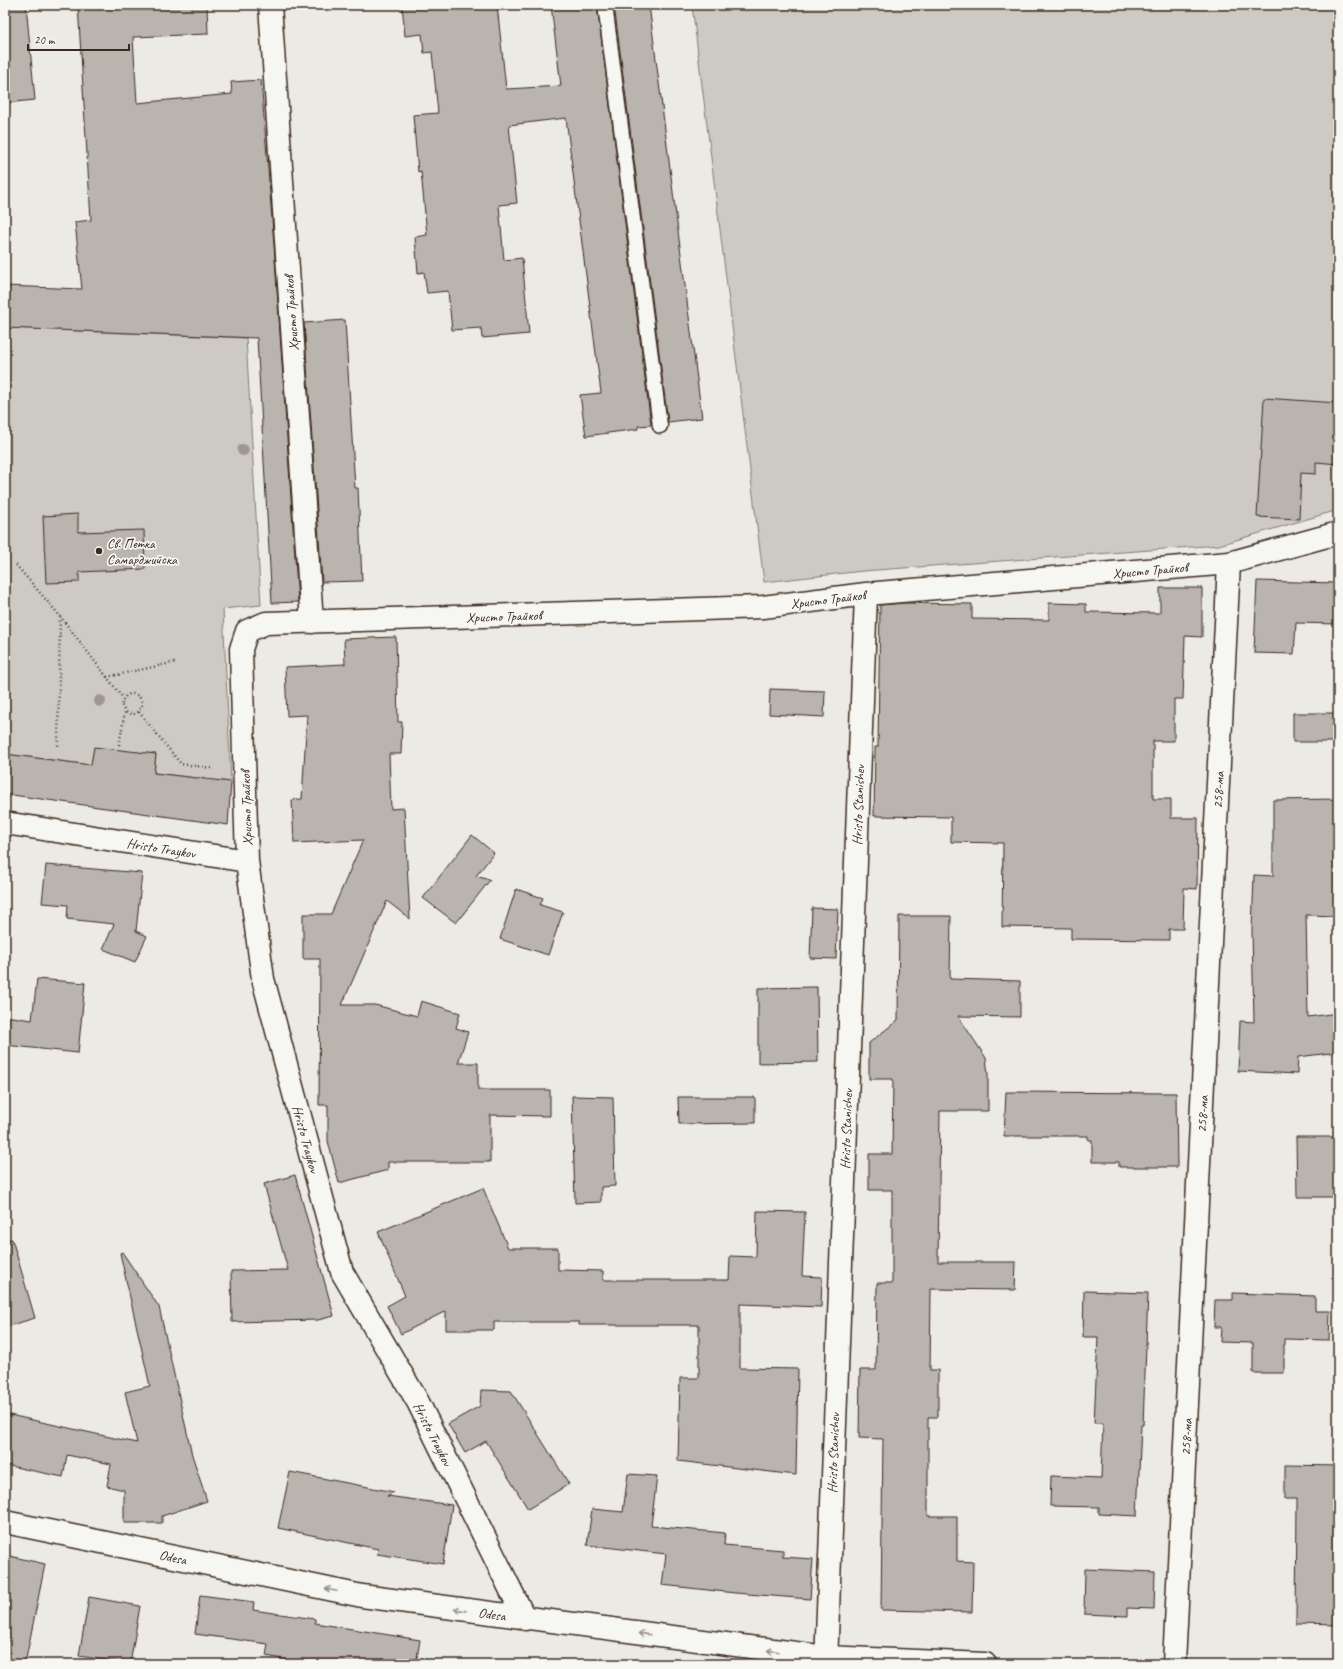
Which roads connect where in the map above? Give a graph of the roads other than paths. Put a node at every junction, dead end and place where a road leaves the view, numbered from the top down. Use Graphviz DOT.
graph roads {
  1 [pos="270,5"];
  2 [pos="605,5"];
  3 [pos="660,426"];
  4 [pos="1338,533"];
  5 [pos="1229,563"];
  6 [pos="866,594"];
  7 [pos="312,622"];
  8 [pos="5,823"];
  9 [pos="247,861"];
  10 [pos="5,1522"];
  11 [pos="525,1619"];
  12 [pos="826,1661"];
  13 [pos="984,1664"];
  14 [pos="1174,1664"];
  1 -- 7 [label="street, Христо Трайков"];
  2 -- 3 [label="lane"];
  4 -- 5 [label="street, Христо Трайков"];
  5 -- 6 [label="street, Христо Трайков"];
  5 -- 14 [label="street, 258-ма"];
  6 -- 7 [label="street, Христо Трайков"];
  6 -- 12 [label="street, Hristo Stanishev"];
  7 -- 9 [label="street, Христо Трайков"];
  8 -- 9 [label="street, Hristo Traykov"];
  9 -- 11 [label="street, Hristo Traykov"];
  11 -- 10 [label="street, Odesa, one-way"];
  12 -- 11 [label="street, Odesa, one-way"];
  12 -- 13 [label="street, Odesa"];
}
